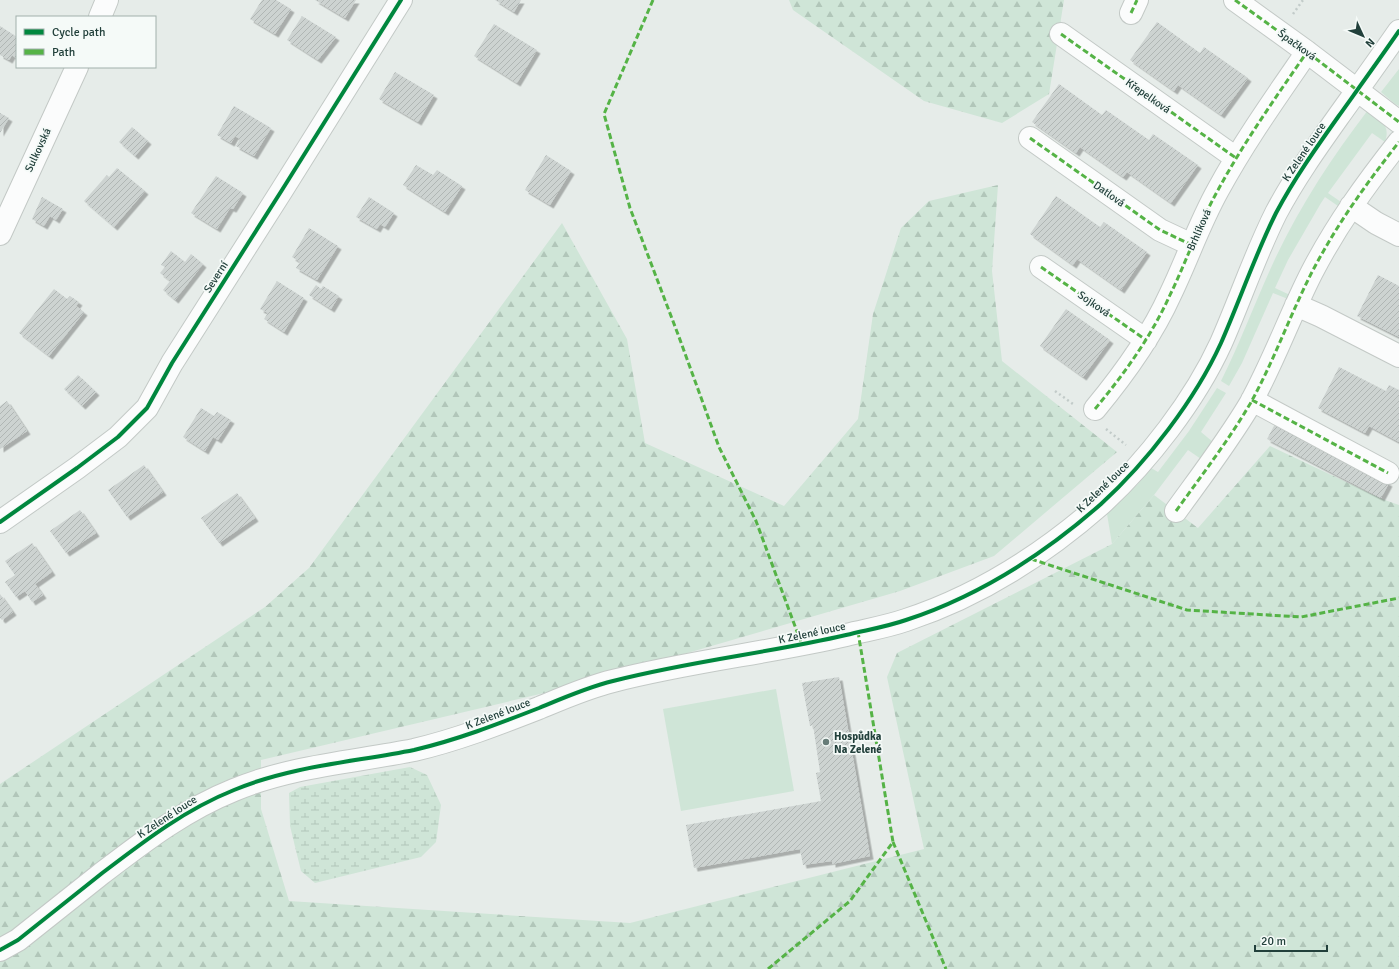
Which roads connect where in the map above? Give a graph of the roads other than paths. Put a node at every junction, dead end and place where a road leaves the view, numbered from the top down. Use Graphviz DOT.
graph roads {
  1 [pos="107,0"];
  2 [pos="400,0"];
  3 [pos="1235,0"];
  4 [pos="100,16"];
  5 [pos="1399,31"];
  6 [pos="1061,34"];
  7 [pos="1307,52"];
  8 [pos="77,68"];
  9 [pos="1357,90"];
  10 [pos="1399,122"];
  11 [pos="1030,138"];
  12 [pos="1399,142"];
  13 [pos="1236,158"];
  14 [pos="1351,206"];
  15 [pos="0,234"];
  16 [pos="1399,235"];
  17 [pos="1192,244"];
  18 [pos="1041,267"];
  19 [pos="1296,305"];
  20 [pos="1146,340"];
  21 [pos="1399,356"];
  22 [pos="1252,400"];
  23 [pos="1095,409"];
  24 [pos="1388,473"];
  25 [pos="1176,511"];
  26 [pos="0,522"];
  27 [pos="0,950"];
  1 -- 4 [label="street"];
  2 -- 26 [label="street, Severní"];
  3 -- 7 [label="street, Špačková"];
  5 -- 9 [label="street, K Zelené louce"];
  6 -- 13 [label="street, Křepelková"];
  7 -- 9 [label="street, Špačková"];
  7 -- 13 [label="street, Brhlíková"];
  8 -- 15 [label="street, Sulkovská"];
  9 -- 10 [label="street, Špačková"];
  9 -- 27 [label="street, K Zelené louce"];
  11 -- 17 [label="street, Datlová"];
  12 -- 14 [label="street"];
  13 -- 17 [label="street, Brhlíková"];
  14 -- 16 [label="street"];
  14 -- 19 [label="street"];
  17 -- 20 [label="street, Brhlíková"];
  18 -- 20 [label="street, Sojková"];
  19 -- 21 [label="street"];
  19 -- 22 [label="street"];
  20 -- 23 [label="street, Brhlíková"];
  22 -- 24 [label="street"];
  22 -- 25 [label="street"];
}
